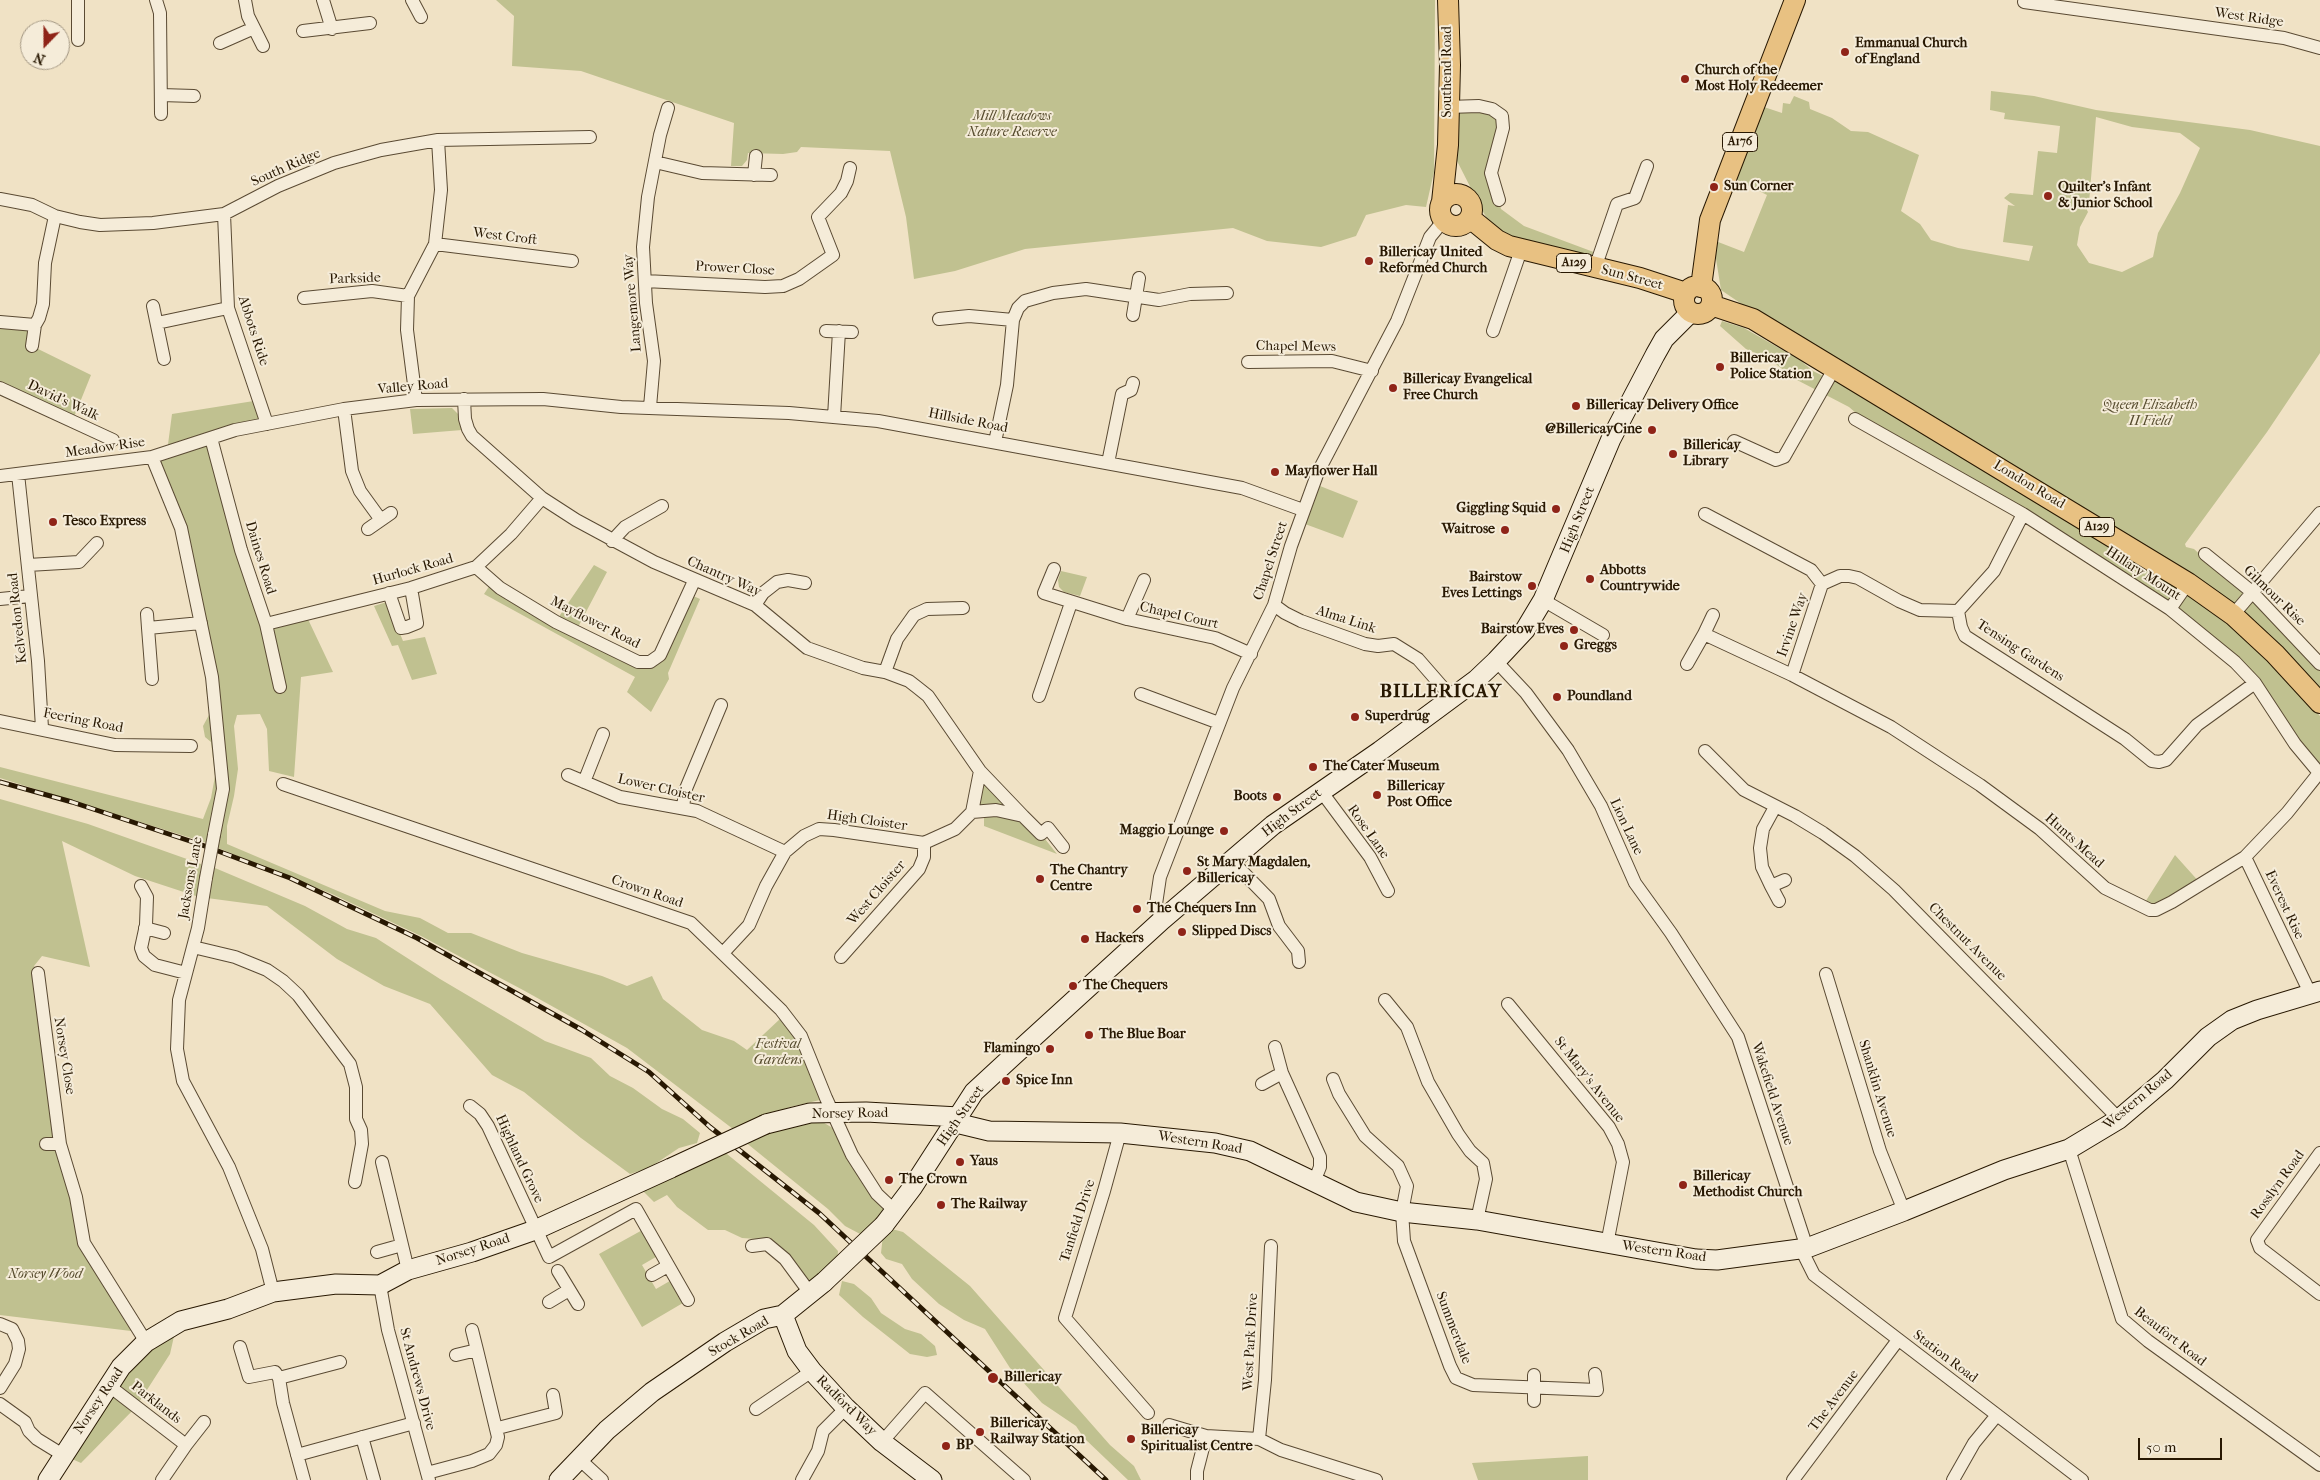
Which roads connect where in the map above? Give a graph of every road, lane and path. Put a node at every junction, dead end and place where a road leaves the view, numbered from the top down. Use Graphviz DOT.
graph roads {
  1 [pos="78,0"];
  2 [pos="156,0"];
  3 [pos="245,0"];
  4 [pos="323,0"];
  5 [pos="412,0"];
  6 [pos="1448,0"];
  7 [pos="1795,0"];
  8 [pos="2024,2"];
  9 [pos="421,17"];
  10 [pos="370,23"];
  11 [pos="254,28"];
  12 [pos="332,29"];
  13 [pos="304,31"];
  14 [pos="78,40"];
  15 [pos="220,43"];
  16 [pos="263,46"];
  17 [pos="2320,48"];
  18 [pos="161,95"];
  19 [pos="194,96"];
  20 [pos="1448,107"];
  21 [pos="668,108"];
  22 [pos="161,114"];
  23 [pos="590,137"];
  24 [pos="438,140"];
  25 [pos="756,156"];
  26 [pos="655,162"];
  27 [pos="1646,166"];
  28 [pos="850,168"];
  29 [pos="754,175"];
  30 [pos="771,175"];
  31 [pos="0,199"];
  32 [pos="1499,200"];
  33 [pos="1449,206"];
  34 [pos="224,214"];
  35 [pos="55,216"];
  36 [pos="1470,218"];
  37 [pos="435,244"];
  38 [pos="1521,250"];
  39 [pos="572,261"];
  40 [pos="1595,268"];
  41 [pos="1139,278"];
  42 [pos="644,281"];
  43 [pos="1693,290"];
  44 [pos="1227,293"];
  45 [pos="408,296"];
  46 [pos="1135,296"];
  47 [pos="304,298"];
  48 [pos="1711,305"];
  49 [pos="153,306"];
  50 [pos="228,308"];
  51 [pos="1690,313"];
  52 [pos="1133,315"];
  53 [pos="939,319"];
  54 [pos="1013,320"];
  55 [pos="0,322"];
  56 [pos="157,323"];
  57 [pos="35,325"];
  58 [pos="1493,330"];
  59 [pos="839,331"];
  60 [pos="32,346"];
  61 [pos="164,359"];
  62 [pos="1248,362"];
  63 [pos="1834,369"];
  64 [pos="1372,371"];
  65 [pos="1133,382"];
  66 [pos="0,388"];
  67 [pos="464,399"];
  68 [pos="416,400"];
  69 [pos="621,407"];
  70 [pos="650,407"];
  71 [pos="344,410"];
  72 [pos="834,417"];
  73 [pos="1854,419"];
  74 [pos="267,424"];
  75 [pos="211,438"];
  76 [pos="113,440"];
  77 [pos="1734,441"];
  78 [pos="995,442"];
  79 [pos="152,457"];
  80 [pos="1108,463"];
  81 [pos="18,474"];
  82 [pos="0,476"];
  83 [pos="542,498"];
  84 [pos="662,506"];
  85 [pos="1303,510"];
  86 [pos="2320,513"];
  87 [pos="1705,514"];
  88 [pos="2023,514"];
  89 [pos="368,529"];
  90 [pos="612,541"];
  91 [pos="97,543"];
  92 [pos="2204,554"];
  93 [pos="28,565"];
  94 [pos="476,567"];
  95 [pos="1054,569"];
  96 [pos="1144,580"];
  97 [pos="694,581"];
  98 [pos="2188,583"];
  99 [pos="805,584"];
  100 [pos="1822,584"];
  101 [pos="411,588"];
  102 [pos="2252,592"];
  103 [pos="389,593"];
  104 [pos="30,596"];
  105 [pos="0,599"];
  106 [pos="1543,600"];
  107 [pos="1071,602"];
  108 [pos="755,605"];
  109 [pos="1274,605"];
  110 [pos="963,608"];
  111 [pos="2170,609"];
  112 [pos="1958,611"];
  113 [pos="147,614"];
  114 [pos="2233,614"];
  115 [pos="1713,615"];
  116 [pos="1127,619"];
  117 [pos="201,623"];
  118 [pos="266,624"];
  119 [pos="148,628"];
  120 [pos="1704,634"];
  121 [pos="1603,635"];
  122 [pos="1251,654"];
  123 [pos="1496,661"];
  124 [pos="1688,664"];
  125 [pos="2320,664"];
  126 [pos="885,672"];
  127 [pos="1792,675"];
  128 [pos="152,678"];
  129 [pos="2255,683"];
  130 [pos="280,687"];
  131 [pos="1141,694"];
  132 [pos="1039,696"];
  133 [pos="1452,698"];
  134 [pos="2320,703"];
  135 [pos="721,705"];
  136 [pos="0,721"];
  137 [pos="1220,723"];
  138 [pos="42,728"];
  139 [pos="603,734"];
  140 [pos="191,746"];
  141 [pos="1705,752"];
  142 [pos="980,771"];
  143 [pos="2319,774"];
  144 [pos="568,775"];
  145 [pos="584,782"];
  146 [pos="283,784"];
  147 [pos="1321,791"];
  148 [pos="1775,807"];
  149 [pos="683,808"];
  150 [pos="972,812"];
  151 [pos="1023,816"];
  152 [pos="924,843"];
  153 [pos="1063,847"];
  154 [pos="785,852"];
  155 [pos="2244,856"];
  156 [pos="1232,861"];
  157 [pos="1785,880"];
  158 [pos="141,886"];
  159 [pos="1771,886"];
  160 [pos="1388,891"];
  161 [pos="1779,901"];
  162 [pos="1162,920"];
  163 [pos="145,928"];
  164 [pos="164,933"];
  165 [pos="192,947"];
  166 [pos="723,953"];
  167 [pos="841,957"];
  168 [pos="1298,962"];
  169 [pos="38,973"];
  170 [pos="186,973"];
  171 [pos="1826,974"];
  172 [pos="2317,992"];
  173 [pos="1386,1000"];
  174 [pos="1508,1004"];
  175 [pos="1720,1011"];
  176 [pos="1275,1047"];
  177 [pos="1282,1073"];
  178 [pos="1333,1079"];
  179 [pos="1262,1084"];
  180 [pos="470,1106"];
  181 [pos="833,1113"];
  182 [pos="2119,1119"];
  183 [pos="958,1120"];
  184 [pos="1120,1132"];
  185 [pos="46,1144"];
  186 [pos="60,1144"];
  187 [pos="2069,1149"];
  188 [pos="2320,1153"];
  189 [pos="382,1162"];
  190 [pos="355,1182"];
  191 [pos="1314,1182"];
  192 [pos="912,1188"];
  193 [pos="1904,1211"];
  194 [pos="1402,1212"];
  195 [pos="890,1218"];
  196 [pos="1477,1220"];
  197 [pos="535,1230"];
  198 [pos="1607,1244"];
  199 [pos="402,1246"];
  200 [pos="752,1246"];
  201 [pos="1271,1246"];
  202 [pos="1804,1248"];
  203 [pos="378,1252"];
  204 [pos="553,1264"];
  205 [pos="668,1266"];
  206 [pos="408,1270"];
  207 [pos="652,1276"];
  208 [pos="380,1285"];
  209 [pos="817,1287"];
  210 [pos="569,1290"];
  211 [pos="273,1292"];
  212 [pos="2320,1294"];
  213 [pos="688,1300"];
  214 [pos="549,1302"];
  215 [pos="578,1304"];
  216 [pos="783,1315"];
  217 [pos="0,1324"];
  218 [pos="472,1330"];
  219 [pos="1898,1340"];
  220 [pos="146,1342"];
  221 [pos="240,1347"];
  222 [pos="476,1350"];
  223 [pos="456,1355"];
  224 [pos="340,1362"];
  225 [pos="812,1372"];
  226 [pos="1595,1374"];
  227 [pos="279,1378"];
  228 [pos="108,1385"];
  229 [pos="0,1388"];
  230 [pos="553,1395"];
  231 [pos="0,1404"];
  232 [pos="846,1408"];
  233 [pos="756,1409"];
  234 [pos="1148,1413"];
  235 [pos="1997,1415"];
  236 [pos="204,1422"];
  237 [pos="414,1423"];
  238 [pos="1170,1426"];
  239 [pos="498,1428"];
  240 [pos="1206,1436"];
  241 [pos="362,1437"];
  242 [pos="1259,1439"];
  243 [pos="882,1442"];
  244 [pos="186,1445"];
  245 [pos="63,1455"];
  246 [pos="297,1455"];
  247 [pos="578,1458"];
  248 [pos="2320,1465"];
  249 [pos="302,1476"];
  250 [pos="428,1476"];
  251 [pos="1020,1476"];
  252 [pos="48,1480"];
  253 [pos="162,1480"];
  254 [pos="374,1480"];
  255 [pos="559,1480"];
  256 [pos="602,1480"];
  257 [pos="802,1480"];
  258 [pos="932,1480"];
  259 [pos="1197,1480"];
  260 [pos="1376,1480"];
  261 [pos="1794,1480"];
  262 [pos="1953,1480"];
  263 [pos="2082,1480"];
  1 -- 14 [label="street"];
  2 -- 18 [label="street"];
  3 -- 11 [label="street"];
  4 -- 12 [label="street"];
  5 -- 9 [label="street"];
  6 -- 20 [label="main road, Southend Road"];
  7 -- 43 [label="main road, A176"];
  8 -- 17 [label="street, West Ridge"];
  10 -- 12 [label="street"];
  11 -- 15 [label="street"];
  11 -- 16 [label="street"];
  12 -- 13 [label="street"];
  18 -- 19 [label="street"];
  18 -- 22 [label="street"];
  20 -- 32 [label="street"];
  20 -- 33 [label="main road, Southend Road"];
  21 -- 26 [label="street, Langemore Way"];
  23 -- 24 [label="street, South Ridge"];
  24 -- 34 [label="street, South Ridge"];
  24 -- 37 [label="street"];
  25 -- 29 [label="street"];
  26 -- 29 [label="street"];
  26 -- 42 [label="street, Langemore Way"];
  27 -- 40 [label="street"];
  28 -- 42 [label="street, Prower Close"];
  29 -- 30 [label="street"];
  31 -- 35 [label="street, South Ridge"];
  33 -- 36 [label="main road"];
  33 -- 36 [label="main road"];
  33 -- 64 [label="street, Chapel Street"];
  34 -- 35 [label="street, South Ridge"];
  34 -- 50 [label="street, Abbots Ride"];
  35 -- 57 [label="street"];
  36 -- 38 [label="main road, Sun Street / A129"];
  37 -- 39 [label="street, West Croft"];
  37 -- 45 [label="street"];
  38 -- 40 [label="main road, Sun Street / A129"];
  38 -- 58 [label="street"];
  40 -- 43 [label="main road, Sun Street / A129"];
  41 -- 46 [label="street"];
  42 -- 70 [label="street, Langemore Way"];
  43 -- 48 [label="main road"];
  43 -- 51 [label="main road"];
  44 -- 46 [label="street"];
  45 -- 47 [label="street, Parkside"];
  45 -- 68 [label="street"];
  46 -- 52 [label="street"];
  46 -- 54 [label="street"];
  48 -- 51 [label="main road"];
  48 -- 63 [label="main road, London Road / A129"];
  49 -- 56 [label="street"];
  50 -- 56 [label="street"];
  50 -- 74 [label="street, Abbots Ride"];
  51 -- 106 [label="street, High Street"];
  53 -- 54 [label="street"];
  54 -- 78 [label="street"];
  55 -- 57 [label="street"];
  56 -- 61 [label="street"];
  57 -- 60 [label="street"];
  59 -- 72 [label="street"];
  62 -- 64 [label="street, Chapel Mews"];
  63 -- 77 [label="street"];
  63 -- 98 [label="main road, London Road / A129"];
  64 -- 85 [label="street, Chapel Street"];
  65 -- 80 [label="street"];
  66 -- 76 [label="street, David's Walk"];
  67 -- 68 [label="street, Valley Road"];
  67 -- 69 [label="street, Valley Road"];
  67 -- 83 [label="street, Chantry Way"];
  68 -- 71 [label="street, Valley Road"];
  69 -- 70 [label="street, Hillside Road"];
  70 -- 72 [label="street, Hillside Road"];
  71 -- 74 [label="street, Valley Road"];
  71 -- 89 [label="street"];
  72 -- 78 [label="street, Hillside Road"];
  73 -- 88 [label="street, Hillary Mount"];
  74 -- 75 [label="street, Valley Road"];
  75 -- 79 [label="street, Meadow Rise"];
  75 -- 118 [label="street, Daines Road"];
  78 -- 80 [label="street, Hillside Road"];
  79 -- 81 [label="street, Meadow Rise"];
  79 -- 117 [label="street, Jacksons Lane"];
  80 -- 85 [label="street, Hillside Road"];
  81 -- 82 [label="street, Meadow Rise"];
  81 -- 93 [label="street, Kelvedon Road"];
  83 -- 90 [label="street, Chantry Way"];
  83 -- 94 [label="street, Hurlock Road"];
  84 -- 90 [label="street"];
  85 -- 109 [label="street, Chapel Street"];
  86 -- 102 [label="street"];
  87 -- 100 [label="street"];
  88 -- 111 [label="street, Hillary Mount"];
  88 -- 112 [label="street"];
  90 -- 97 [label="street, Chantry Way"];
  91 -- 93 [label="street"];
  92 -- 102 [label="street, Gilmour Rise"];
  93 -- 104 [label="street, Kelvedon Road"];
  94 -- 97 [label="street, Mayflower Road"];
  94 -- 101 [label="street, Hurlock Road"];
  95 -- 107 [label="street, Chapel Court"];
  96 -- 116 [label="street, Chapel Court"];
  97 -- 108 [label="street, Chantry Way"];
  98 -- 111 [label="street"];
  98 -- 114 [label="main road, London Road / A129"];
  99 -- 108 [label="street"];
  100 -- 112 [label="street"];
  100 -- 127 [label="street, Irvine Way"];
  101 -- 103 [label="street, Hurlock Road"];
  101 -- 103 [label="street"];
  102 -- 114 [label="street"];
  102 -- 125 [label="street, Gilmour Rise"];
  103 -- 118 [label="street, Hurlock Road"];
  104 -- 105 [label="street"];
  104 -- 138 [label="street, Kelvedon Road"];
  106 -- 121 [label="street"];
  106 -- 123 [label="street, High Street"];
  107 -- 116 [label="street, Chapel Court"];
  107 -- 132 [label="street"];
  108 -- 126 [label="street, Chantry Way"];
  109 -- 122 [label="street, Chapel Street"];
  109 -- 133 [label="street, Alma Link"];
  110 -- 126 [label="street"];
  111 -- 129 [label="street, Hillary Mount"];
  112 -- 129 [label="street, Tensing Gardens"];
  113 -- 119 [label="street"];
  114 -- 134 [label="main road, London Road / A129"];
  115 -- 120 [label="street"];
  116 -- 122 [label="street, Chapel Court"];
  117 -- 119 [label="street"];
  117 -- 165 [label="street, Jacksons Lane, bridge"];
  118 -- 130 [label="street, Daines Road"];
  119 -- 128 [label="street"];
  120 -- 124 [label="street"];
  120 -- 127 [label="street, Hunts Mead"];
  122 -- 137 [label="street, Chapel Street"];
  123 -- 133 [label="street, High Street"];
  123 -- 175 [label="street, Lion Lane"];
  126 -- 142 [label="street, Chantry Way"];
  127 -- 155 [label="street, Hunts Mead"];
  129 -- 143 [label="street, Hillary Mount"];
  131 -- 137 [label="street"];
  133 -- 147 [label="street, High Street"];
  135 -- 149 [label="street"];
  136 -- 138 [label="street, Feering Road"];
  137 -- 162 [label="street, Chapel Street"];
  138 -- 140 [label="street, Feering Road"];
  139 -- 145 [label="street"];
  141 -- 148 [label="street, Chestnut Avenue"];
  142 -- 150 [label="street"];
  142 -- 151 [label="street, Chantry Way"];
  143 -- 155 [label="street, Hunts Mead"];
  144 -- 145 [label="street, Lower Cloister"];
  145 -- 149 [label="street, Lower Cloister"];
  146 -- 166 [label="street, Crown Road"];
  147 -- 156 [label="street, High Street"];
  147 -- 160 [label="street, Rose Lane"];
  148 -- 159 [label="street"];
  148 -- 182 [label="street, Chestnut Avenue"];
  149 -- 154 [label="street, Lower Cloister"];
  150 -- 151 [label="street"];
  150 -- 152 [label="street, High Cloister"];
  151 -- 153 [label="street, Chantry Way"];
  152 -- 154 [label="street, High Cloister"];
  152 -- 167 [label="street, West Cloister"];
  154 -- 166 [label="street, High Cloister"];
  155 -- 172 [label="street, Everest Rise"];
  156 -- 162 [label="street, High Street"];
  156 -- 168 [label="street"];
  157 -- 159 [label="street"];
  158 -- 163 [label="street"];
  159 -- 161 [label="street"];
  162 -- 183 [label="street, High Street"];
  163 -- 164 [label="street"];
  163 -- 170 [label="street"];
  165 -- 170 [label="street, Jacksons Lane"];
  165 -- 190 [label="street"];
  166 -- 181 [label="street, Crown Road"];
  169 -- 186 [label="street, Norsey Close"];
  170 -- 211 [label="street, Jacksons Lane"];
  171 -- 193 [label="street, Shanklin Avenue"];
  172 -- 182 [label="street, Western Road"];
  173 -- 196 [label="street"];
  174 -- 198 [label="street, St Mary's Avenue"];
  175 -- 202 [label="street, Wakefield Avenue"];
  176 -- 177 [label="street"];
  177 -- 179 [label="street"];
  177 -- 191 [label="street"];
  178 -- 194 [label="street, Summerdale"];
  180 -- 197 [label="street, Highland Grove"];
  181 -- 183 [label="street, Norsey Road"];
  181 -- 195 [label="street, Crown Road"];
  181 -- 197 [label="street, Norsey Road, bridge"];
  182 -- 187 [label="street, Western Road"];
  183 -- 184 [label="street, Western Road"];
  183 -- 192 [label="street, High Street"];
  184 -- 191 [label="street, Western Road"];
  184 -- 234 [label="street, Tanfield Drive"];
  185 -- 186 [label="street"];
  186 -- 220 [label="street, Norsey Close"];
  187 -- 193 [label="street, Western Road"];
  187 -- 248 [label="street, Beaufort Road"];
  188 -- 212 [label="street, Rosslyn Road"];
  189 -- 199 [label="street"];
  191 -- 194 [label="street, Western Road"];
  192 -- 195 [label="street, Stock Road"];
  193 -- 202 [label="street, Western Road"];
  194 -- 196 [label="street, Western Road"];
  194 -- 226 [label="street, Summerdale"];
  195 -- 209 [label="street, Stock Road, bridge"];
  196 -- 198 [label="street, Western Road"];
  197 -- 204 [label="street, Highland Grove"];
  197 -- 206 [label="street, Norsey Road"];
  198 -- 202 [label="street, Western Road"];
  199 -- 203 [label="street"];
  199 -- 206 [label="street"];
  200 -- 209 [label="street"];
  201 -- 242 [label="street, West Park Drive"];
  202 -- 219 [label="street, Station Road"];
  204 -- 205 [label="street"];
  204 -- 210 [label="street, Highland Grove"];
  205 -- 207 [label="street"];
  205 -- 213 [label="street"];
  206 -- 208 [label="street, Norsey Road"];
  208 -- 211 [label="street, Norsey Road"];
  208 -- 237 [label="street, St Andrews Drive"];
  209 -- 216 [label="street, Stock Road"];
  210 -- 214 [label="street"];
  210 -- 215 [label="street, Highland Grove"];
  211 -- 220 [label="street, Norsey Road"];
  216 -- 225 [label="street, Radford Way"];
  216 -- 247 [label="street, Stock Road"];
  217 -- 229 [label="street"];
  218 -- 222 [label="street"];
  219 -- 235 [label="street, Station Road"];
  219 -- 261 [label="street, The Avenue"];
  220 -- 228 [label="street, Norsey Road"];
  221 -- 227 [label="street"];
  222 -- 223 [label="street"];
  222 -- 239 [label="street"];
  224 -- 227 [label="street"];
  225 -- 232 [label="street, Radford Way"];
  225 -- 233 [label="street"];
  227 -- 246 [label="street"];
  228 -- 244 [label="street, Parklands"];
  228 -- 245 [label="street, Norsey Road"];
  230 -- 239 [label="street"];
  231 -- 245 [label="street"];
  232 -- 243 [label="street, Radford Way"];
  232 -- 257 [label="street"];
  235 -- 262 [label="street"];
  235 -- 263 [label="street, Station Road"];
  236 -- 244 [label="street, Parklands"];
  237 -- 241 [label="street"];
  237 -- 250 [label="street, St Andrews Drive"];
  238 -- 240 [label="street"];
  239 -- 250 [label="street"];
  240 -- 242 [label="street"];
  240 -- 259 [label="street"];
  241 -- 246 [label="street"];
  241 -- 254 [label="street"];
  242 -- 260 [label="street"];
  243 -- 251 [label="street"];
  243 -- 258 [label="street, Radford Way"];
  244 -- 253 [label="street, Parklands"];
  245 -- 252 [label="street, Norsey Road"];
  246 -- 249 [label="street"];
  247 -- 255 [label="street, Stock Road"];
  247 -- 256 [label="street"];
}
